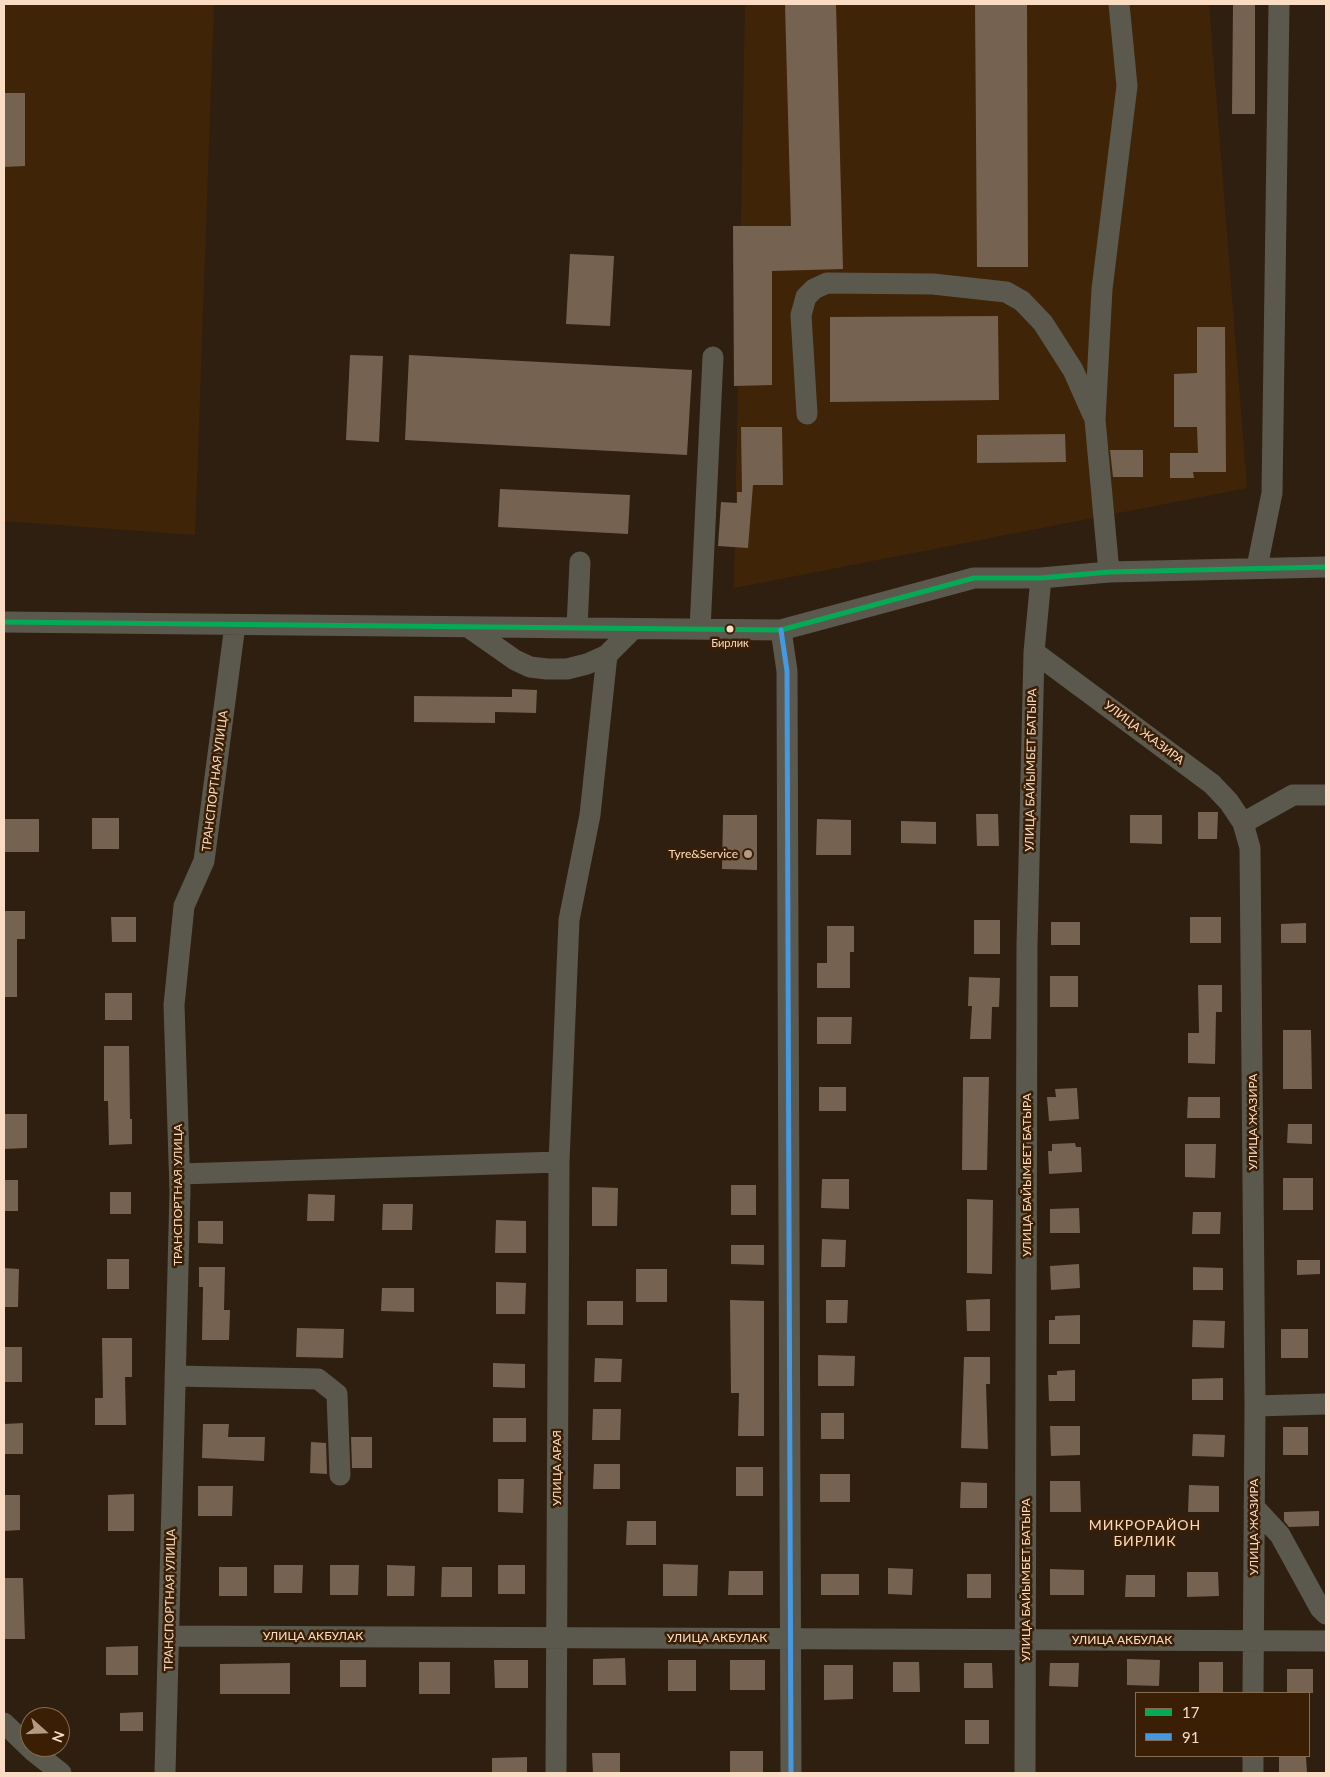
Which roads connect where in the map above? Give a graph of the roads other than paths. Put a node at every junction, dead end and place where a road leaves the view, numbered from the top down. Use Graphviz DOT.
graph roads {
  1 [pos="1120,4"];
  2 [pos="1279,4"];
  3 [pos="713,357"];
  4 [pos="807,414"];
  5 [pos="1095,420"];
  6 [pos="580,562"];
  7 [pos="1256,567"];
  8 [pos="1326,567"];
  9 [pos="1109,572"];
  10 [pos="1041,578"];
  11 [pos="4,622"];
  12 [pos="235,624"];
  13 [pos="468,627"];
  14 [pos="577,628"];
  15 [pos="633,629"];
  16 [pos="700,629"];
  17 [pos="781,630"];
  18 [pos="1034,652"];
  19 [pos="606,655"];
  20 [pos="1326,795"];
  21 [pos="1242,823"];
  22 [pos="559,1162"];
  23 [pos="180,1174"];
  24 [pos="175,1376"];
  25 [pos="1326,1404"];
  26 [pos="1255,1406"];
  27 [pos="340,1475"];
  28 [pos="1254,1508"];
  29 [pos="1326,1614"];
  30 [pos="169,1636"];
  31 [pos="555,1638"];
  32 [pos="792,1638"];
  33 [pos="1026,1639"];
  34 [pos="1253,1640"];
  35 [pos="1326,1641"];
  36 [pos="1253,1692"];
  37 [pos="4,1723"];
  38 [pos="1253,1757"];
  39 [pos="61,1773"];
  40 [pos="165,1773"];
  41 [pos="556,1773"];
  42 [pos="792,1773"];
  43 [pos="1025,1773"];
  44 [pos="1253,1773"];
  1 -- 5 [label="street"];
  2 -- 7 [label="street"];
  3 -- 16 [label="street"];
  4 -- 5 [label="street"];
  5 -- 9 [label="street"];
  6 -- 14 [label="street"];
  7 -- 8 [label="street"];
  7 -- 9 [label="street"];
  9 -- 10 [label="street"];
  10 -- 17 [label="street"];
  10 -- 18 [label="street, УЛИЦА БАЙЫМБЕТ БАТЫРА"];
  11 -- 12 [label="street"];
  12 -- 13 [label="street"];
  12 -- 23 [label="street, ТРАНСПОРТНАЯ УЛИЦА"];
  13 -- 14 [label="street"];
  13 -- 19 [label="street"];
  14 -- 15 [label="street"];
  15 -- 16 [label="street"];
  15 -- 19 [label="street"];
  16 -- 17 [label="street"];
  17 -- 32 [label="street"];
  18 -- 21 [label="street, УЛИЦА ЖАЗИРА"];
  18 -- 33 [label="street, УЛИЦА БАЙЫМБЕТ БАТЫРА"];
  19 -- 22 [label="street, УЛИЦА АРАЯ"];
  20 -- 21 [label="street"];
  21 -- 26 [label="street, УЛИЦА ЖАЗИРА"];
  22 -- 23 [label="street"];
  22 -- 31 [label="street, УЛИЦА АРАЯ"];
  23 -- 24 [label="street, ТРАНСПОРТНАЯ УЛИЦА"];
  24 -- 27 [label="street"];
  24 -- 30 [label="street, ТРАНСПОРТНАЯ УЛИЦА"];
  25 -- 26 [label="street"];
  26 -- 28 [label="street, УЛИЦА ЖАЗИРА"];
  28 -- 29 [label="street"];
  28 -- 34 [label="street, УЛИЦА ЖАЗИРА"];
  30 -- 31 [label="street, УЛИЦА АКБУЛАК"];
  30 -- 40 [label="street, ТРАНСПОРТНАЯ УЛИЦА"];
  31 -- 32 [label="street, УЛИЦА АКБУЛАК"];
  31 -- 41 [label="street, УЛИЦА АРАЯ"];
  32 -- 33 [label="street, УЛИЦА АКБУЛАК"];
  32 -- 42 [label="street"];
  33 -- 34 [label="street, УЛИЦА АКБУЛАК"];
  33 -- 43 [label="street, УЛИЦА БАЙЫМБЕТ БАТЫРА"];
  34 -- 35 [label="street, УЛИЦА АКБУЛАК"];
  34 -- 36 [label="street, УЛИЦА ЖАЗИРА"];
  37 -- 39 [label="street"];
  38 -- 44 [label="street"];
}
